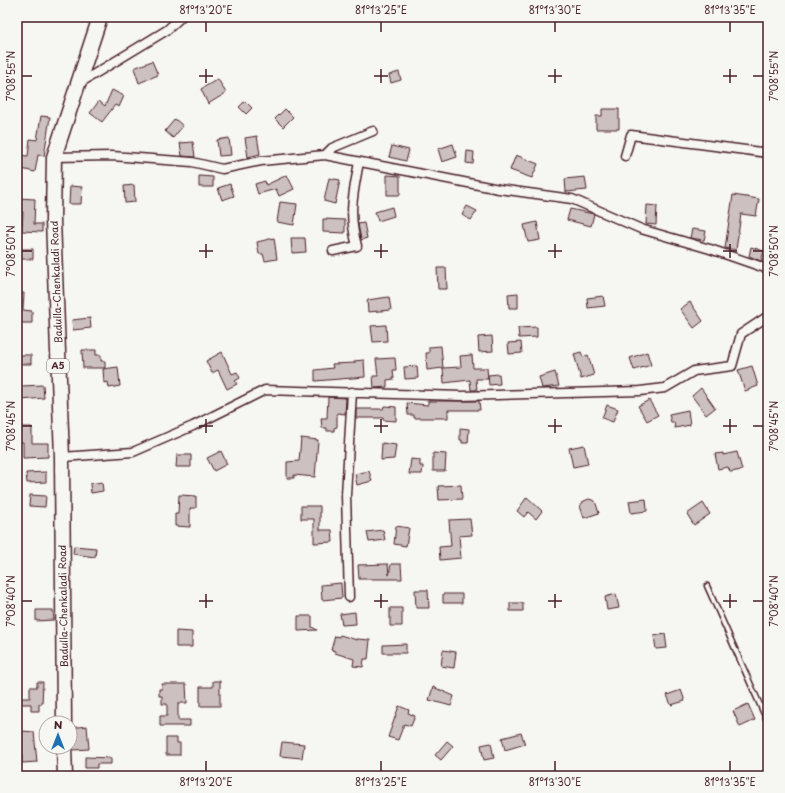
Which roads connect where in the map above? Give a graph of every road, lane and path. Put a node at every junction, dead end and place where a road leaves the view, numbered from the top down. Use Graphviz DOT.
graph roads {
  1 [pos="100,17"];
  2 [pos="181,17"];
  3 [pos="76,86"];
  4 [pos="373,131"];
  5 [pos="768,153"];
  6 [pos="324,155"];
  7 [pos="625,156"];
  8 [pos="54,157"];
  9 [pos="359,162"];
  10 [pos="333,252"];
  11 [pos="768,269"];
  12 [pos="768,316"];
  13 [pos="352,392"];
  14 [pos="62,457"];
  15 [pos="708,586"];
  16 [pos="348,597"];
  17 [pos="64,715"];
  18 [pos="768,723"];
  19 [pos="64,755"];
  20 [pos="64,776"];
  1 -- 3 [label="highway, Badulla-Chenkaladi Road / A5"];
  2 -- 3 [label="street"];
  3 -- 8 [label="highway, Badulla-Chenkaladi Road / A5"];
  4 -- 6 [label="street"];
  5 -- 7 [label="street"];
  6 -- 8 [label="street"];
  6 -- 9 [label="street"];
  8 -- 14 [label="highway, Badulla-Chenkaladi Road / A5"];
  9 -- 10 [label="street"];
  9 -- 11 [label="street"];
  12 -- 13 [label="street"];
  13 -- 14 [label="street"];
  13 -- 16 [label="street"];
  14 -- 17 [label="highway, Badulla-Chenkaladi Road / A5"];
  15 -- 18 [label="lane"];
  19 -- 20 [label="highway"];
}
